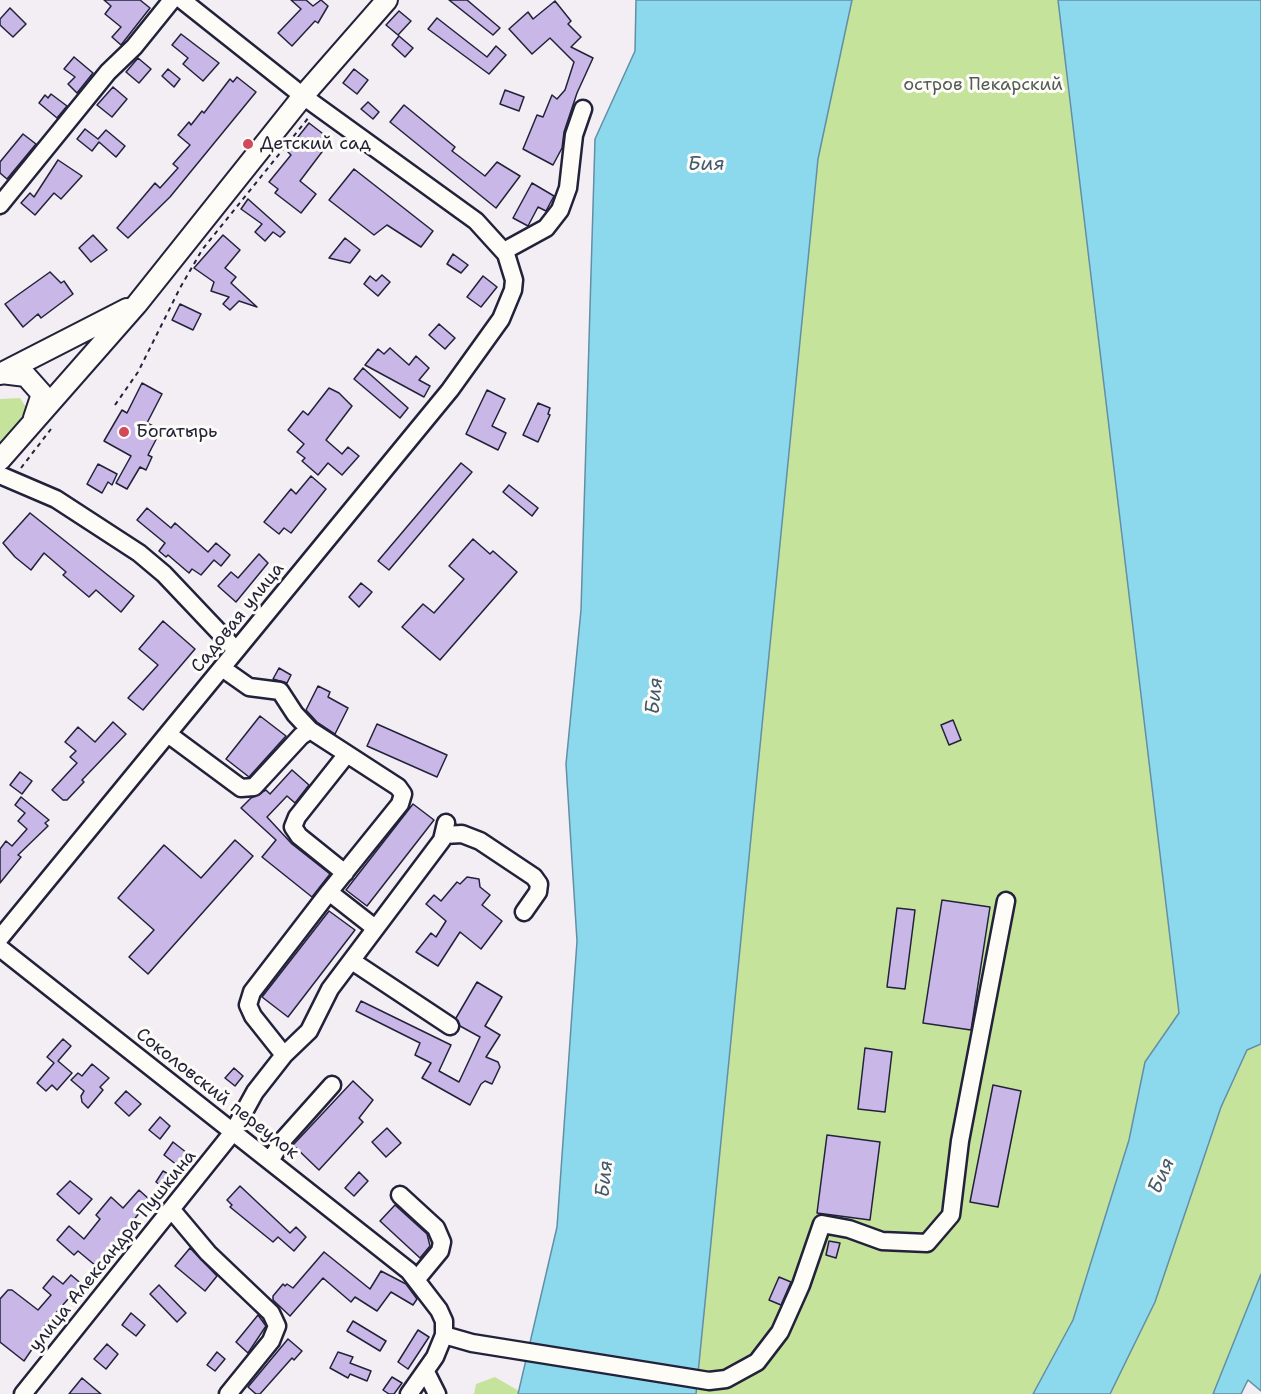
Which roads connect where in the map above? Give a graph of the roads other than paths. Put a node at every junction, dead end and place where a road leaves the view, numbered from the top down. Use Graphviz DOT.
graph roads {
  1 [pos="172,0"];
  2 [pos="182,0"];
  3 [pos="387,0"];
  4 [pos="310,101"];
  5 [pos="583,110"];
  6 [pos="0,205"];
  7 [pos="504,251"];
  8 [pos="137,304"];
  9 [pos="0,373"];
  10 [pos="42,426"];
  11 [pos="0,460"];
  12 [pos="5,478"];
  13 [pos="236,650"];
  14 [pos="222,668"];
  15 [pos="310,730"];
  16 [pos="168,734"];
  17 [pos="347,754"];
  18 [pos="345,873"];
  19 [pos="329,892"];
  20 [pos="1006,901"];
  21 [pos="524,912"];
  22 [pos="375,928"];
  23 [pos="0,938"];
  24 [pos="0,948"];
  25 [pos="352,961"];
  26 [pos="450,1026"];
  27 [pos="284,1055"];
  28 [pos="332,1084"];
  29 [pos="233,1132"];
  30 [pos="270,1161"];
  31 [pos="400,1195"];
  32 [pos="171,1209"];
  33 [pos="413,1276"];
  34 [pos="444,1335"];
  35 [pos="426,1372"];
  36 [pos="23,1394"];
  37 [pos="228,1394"];
  38 [pos="409,1394"];
  39 [pos="437,1394"];
  1 -- 6 [label="street"];
  2 -- 4 [label="street"];
  3 -- 4 [label="main road"];
  4 -- 7 [label="street"];
  4 -- 8 [label="main road"];
  5 -- 7 [label="street"];
  7 -- 13 [label="street, Садовая улица"];
  8 -- 9 [label="main road"];
  8 -- 10 [label="main road"];
  9 -- 10 [label="main road"];
  10 -- 11 [label="main road"];
  12 -- 13 [label="street"];
  13 -- 14 [label="street, Садовая улица"];
  14 -- 15 [label="street"];
  14 -- 16 [label="street, Садовая улица"];
  15 -- 16 [label="street"];
  15 -- 17 [label="street"];
  16 -- 23 [label="street, Садовая улица"];
  17 -- 18 [label="street"];
  17 -- 18 [label="street"];
  18 -- 19 [label="street"];
  19 -- 22 [label="street"];
  19 -- 27 [label="street"];
  20 -- 34 [label="street"];
  21 -- 22 [label="street, улица Александра Пушкина"];
  22 -- 25 [label="street, улица Александра Пушкина"];
  24 -- 29 [label="street, Соколовский переулок"];
  25 -- 26 [label="street"];
  25 -- 27 [label="street, улица Александра Пушкина"];
  27 -- 29 [label="street, улица Александра Пушкина"];
  28 -- 30 [label="street"];
  29 -- 30 [label="street, Соколовский переулок"];
  29 -- 32 [label="street, улица Александра Пушкина"];
  30 -- 33 [label="street, Соколовский переулок"];
  31 -- 33 [label="street"];
  32 -- 36 [label="street, улица Александра Пушкина"];
  32 -- 37 [label="street"];
  33 -- 34 [label="street, Соколовский переулок"];
  34 -- 35 [label="street"];
  35 -- 38 [label="street"];
  35 -- 39 [label="street"];
}
